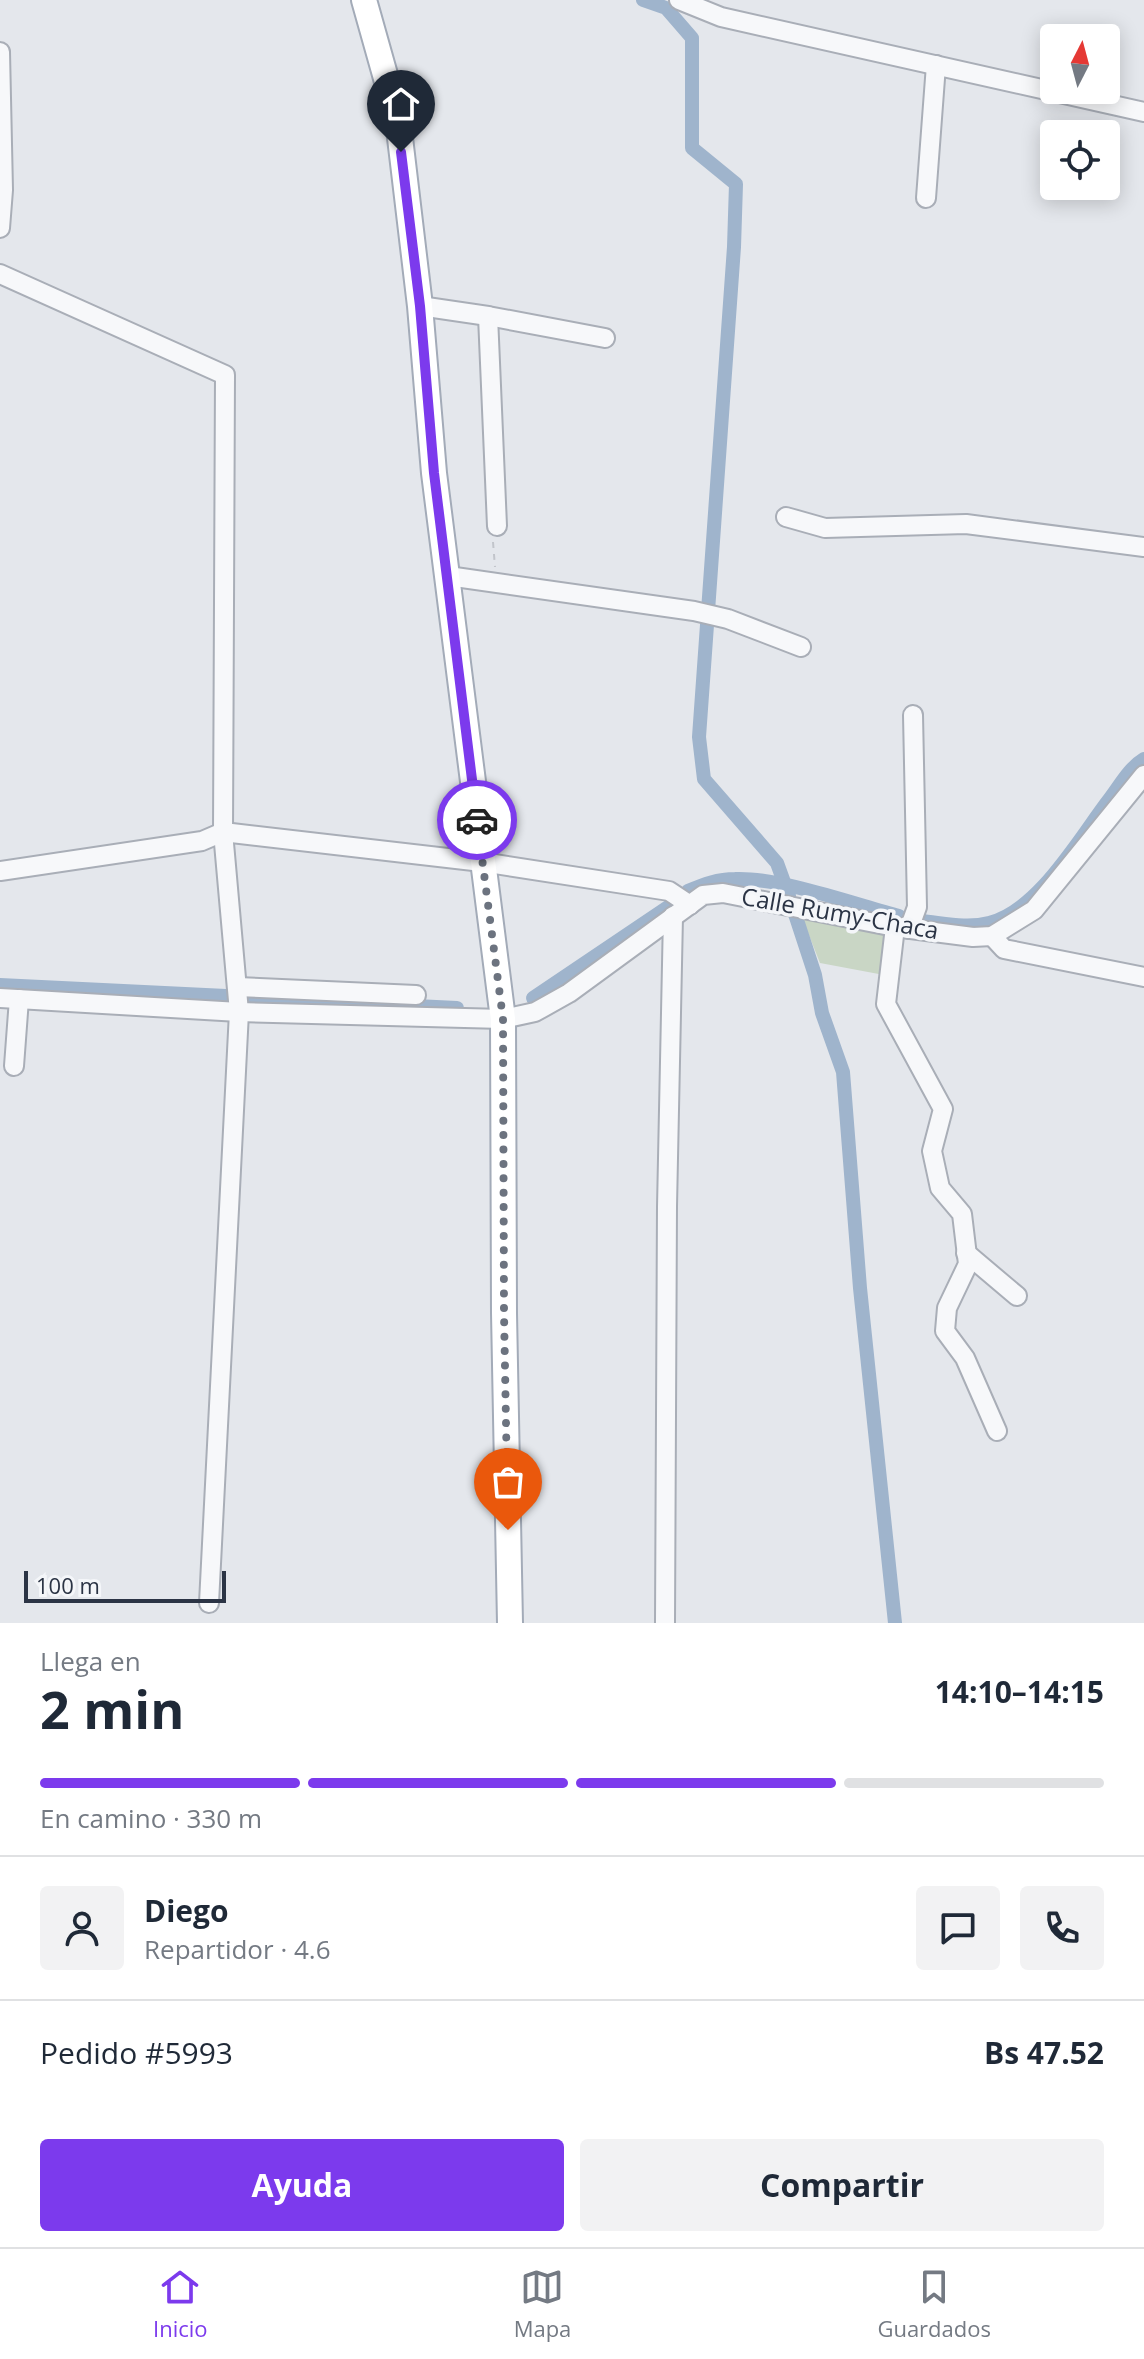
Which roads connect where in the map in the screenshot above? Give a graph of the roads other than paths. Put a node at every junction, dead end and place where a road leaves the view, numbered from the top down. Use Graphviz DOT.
graph roads {
  1 [pos="364,0"];
  2 [pos="679,0"];
  3 [pos="0,52"];
  4 [pos="936,65"];
  5 [pos="1144,112"];
  6 [pos="926,198"];
  7 [pos="0,228"];
  8 [pos="0,274"];
  9 [pos="420,306"];
  10 [pos="488,316"];
  11 [pos="605,338"];
  12 [pos="786,517"];
  13 [pos="497,526"];
  14 [pos="1144,547"];
  15 [pos="448,576"];
  16 [pos="801,647"];
  17 [pos="913,715"];
  18 [pos="1144,775"];
  19 [pos="223,832"];
  20 [pos="482,862"];
  21 [pos="0,871"];
  22 [pos="690,905"];
  23 [pos="673,916"];
  24 [pos="902,928"];
  25 [pos="992,936"];
  26 [pos="1144,977"];
  27 [pos="237,987"];
  28 [pos="416,995"];
  29 [pos="10,998"];
  30 [pos="239,1012"];
  31 [pos="503,1019"];
  32 [pos="14,1066"];
  33 [pos="966,1253"];
  34 [pos="1017,1296"];
  35 [pos="997,1431"];
  36 [pos="209,1603"];
  37 [pos="510,1623"];
  38 [pos="665,1623"];
  1 -- 9 [label="main road"];
  2 -- 4 [label="street"];
  3 -- 7 [label="street"];
  4 -- 5 [label="street"];
  4 -- 6 [label="street"];
  8 -- 19 [label="street"];
  9 -- 10 [label="street"];
  9 -- 15 [label="main road"];
  10 -- 11 [label="street"];
  10 -- 13 [label="street"];
  12 -- 14 [label="street"];
  15 -- 16 [label="street"];
  15 -- 20 [label="main road"];
  17 -- 24 [label="street"];
  18 -- 25 [label="street"];
  19 -- 20 [label="street"];
  19 -- 21 [label="street"];
  19 -- 27 [label="street"];
  20 -- 22 [label="street"];
  20 -- 31 [label="main road"];
  22 -- 23 [label="street, Calle Rumy-Chaca"];
  22 -- 24 [label="street, Calle Rumy-Chaca"];
  23 -- 31 [label="street, Calle Rumy-Chaca"];
  23 -- 38 [label="street"];
  24 -- 25 [label="street, Calle Rumy-Chaca"];
  24 -- 33 [label="street"];
  25 -- 26 [label="street"];
  27 -- 28 [label="street"];
  27 -- 30 [label="street"];
  29 -- 30 [label="street, Calle Rumy-Chaca"];
  29 -- 32 [label="street"];
  30 -- 31 [label="street, Calle Rumy-Chaca"];
  30 -- 36 [label="street"];
  31 -- 37 [label="main road"];
  33 -- 34 [label="street"];
  33 -- 35 [label="street"];
}
